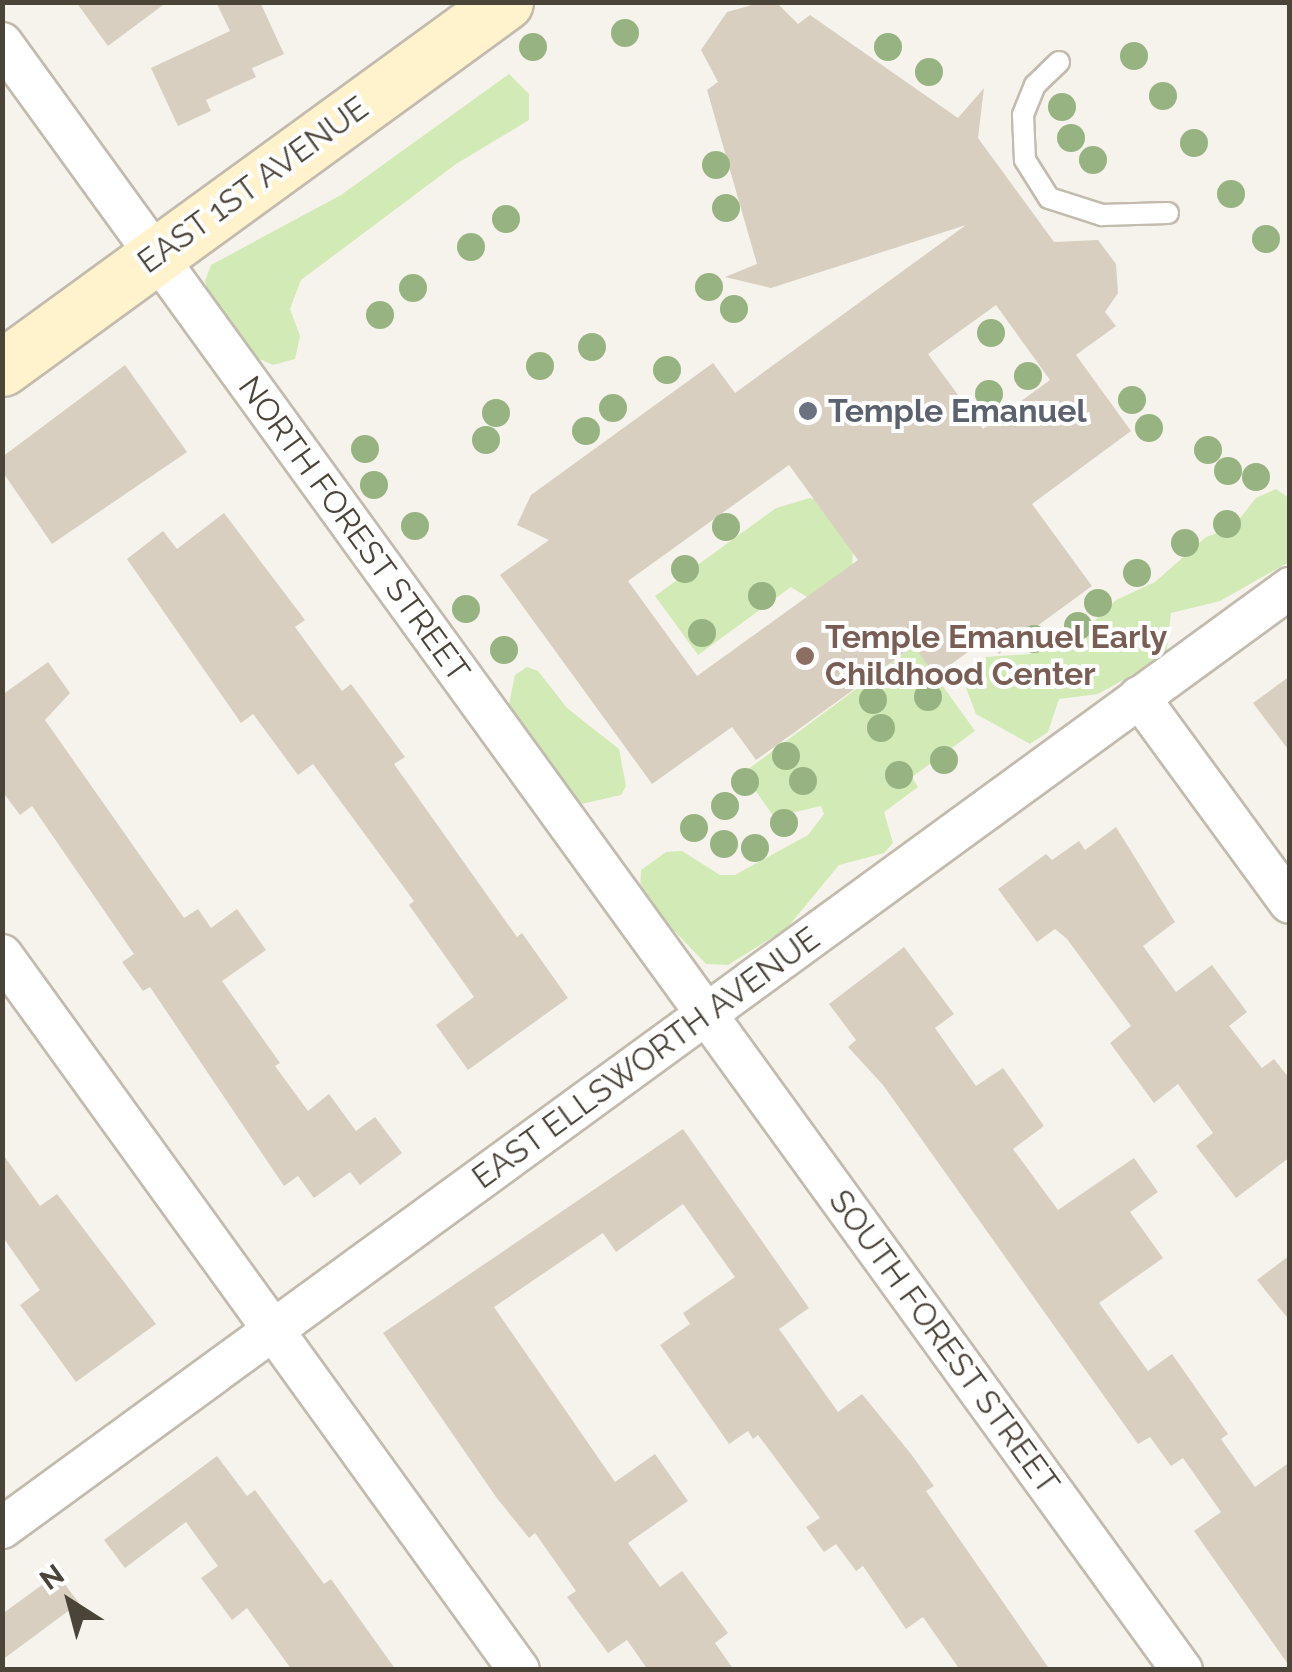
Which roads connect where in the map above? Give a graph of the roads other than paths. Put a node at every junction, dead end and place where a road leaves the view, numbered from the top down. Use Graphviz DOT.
graph roads {
  1 [pos="505,2"];
  2 [pos="2,42"];
  3 [pos="1059,62"];
  4 [pos="1168,213"];
  5 [pos="156,256"];
  6 [pos="2,368"];
  7 [pos="1290,588"];
  8 [pos="1139,698"];
  9 [pos="1290,903"];
  10 [pos="2,956"];
  11 [pos="706,1014"];
  12 [pos="271,1331"];
  13 [pos="2,1528"];
  14 [pos="518,1670"];
  15 [pos="1182,1670"];
  1 -- 5 [label="street, EAST 1ST AVENUE"];
  2 -- 5 [label="street, NORTH FOREST STREET"];
  3 -- 4 [label="lane"];
  5 -- 6 [label="street, EAST 1ST AVENUE"];
  5 -- 11 [label="street, NORTH FOREST STREET"];
  7 -- 8 [label="street, EAST ELLSWORTH AVENUE"];
  8 -- 9 [label="street"];
  8 -- 11 [label="street, EAST ELLSWORTH AVENUE"];
  10 -- 12 [label="street"];
  11 -- 12 [label="street, EAST ELLSWORTH AVENUE"];
  11 -- 15 [label="street, SOUTH FOREST STREET"];
  12 -- 13 [label="street, EAST ELLSWORTH AVENUE"];
  12 -- 14 [label="street"];
}
